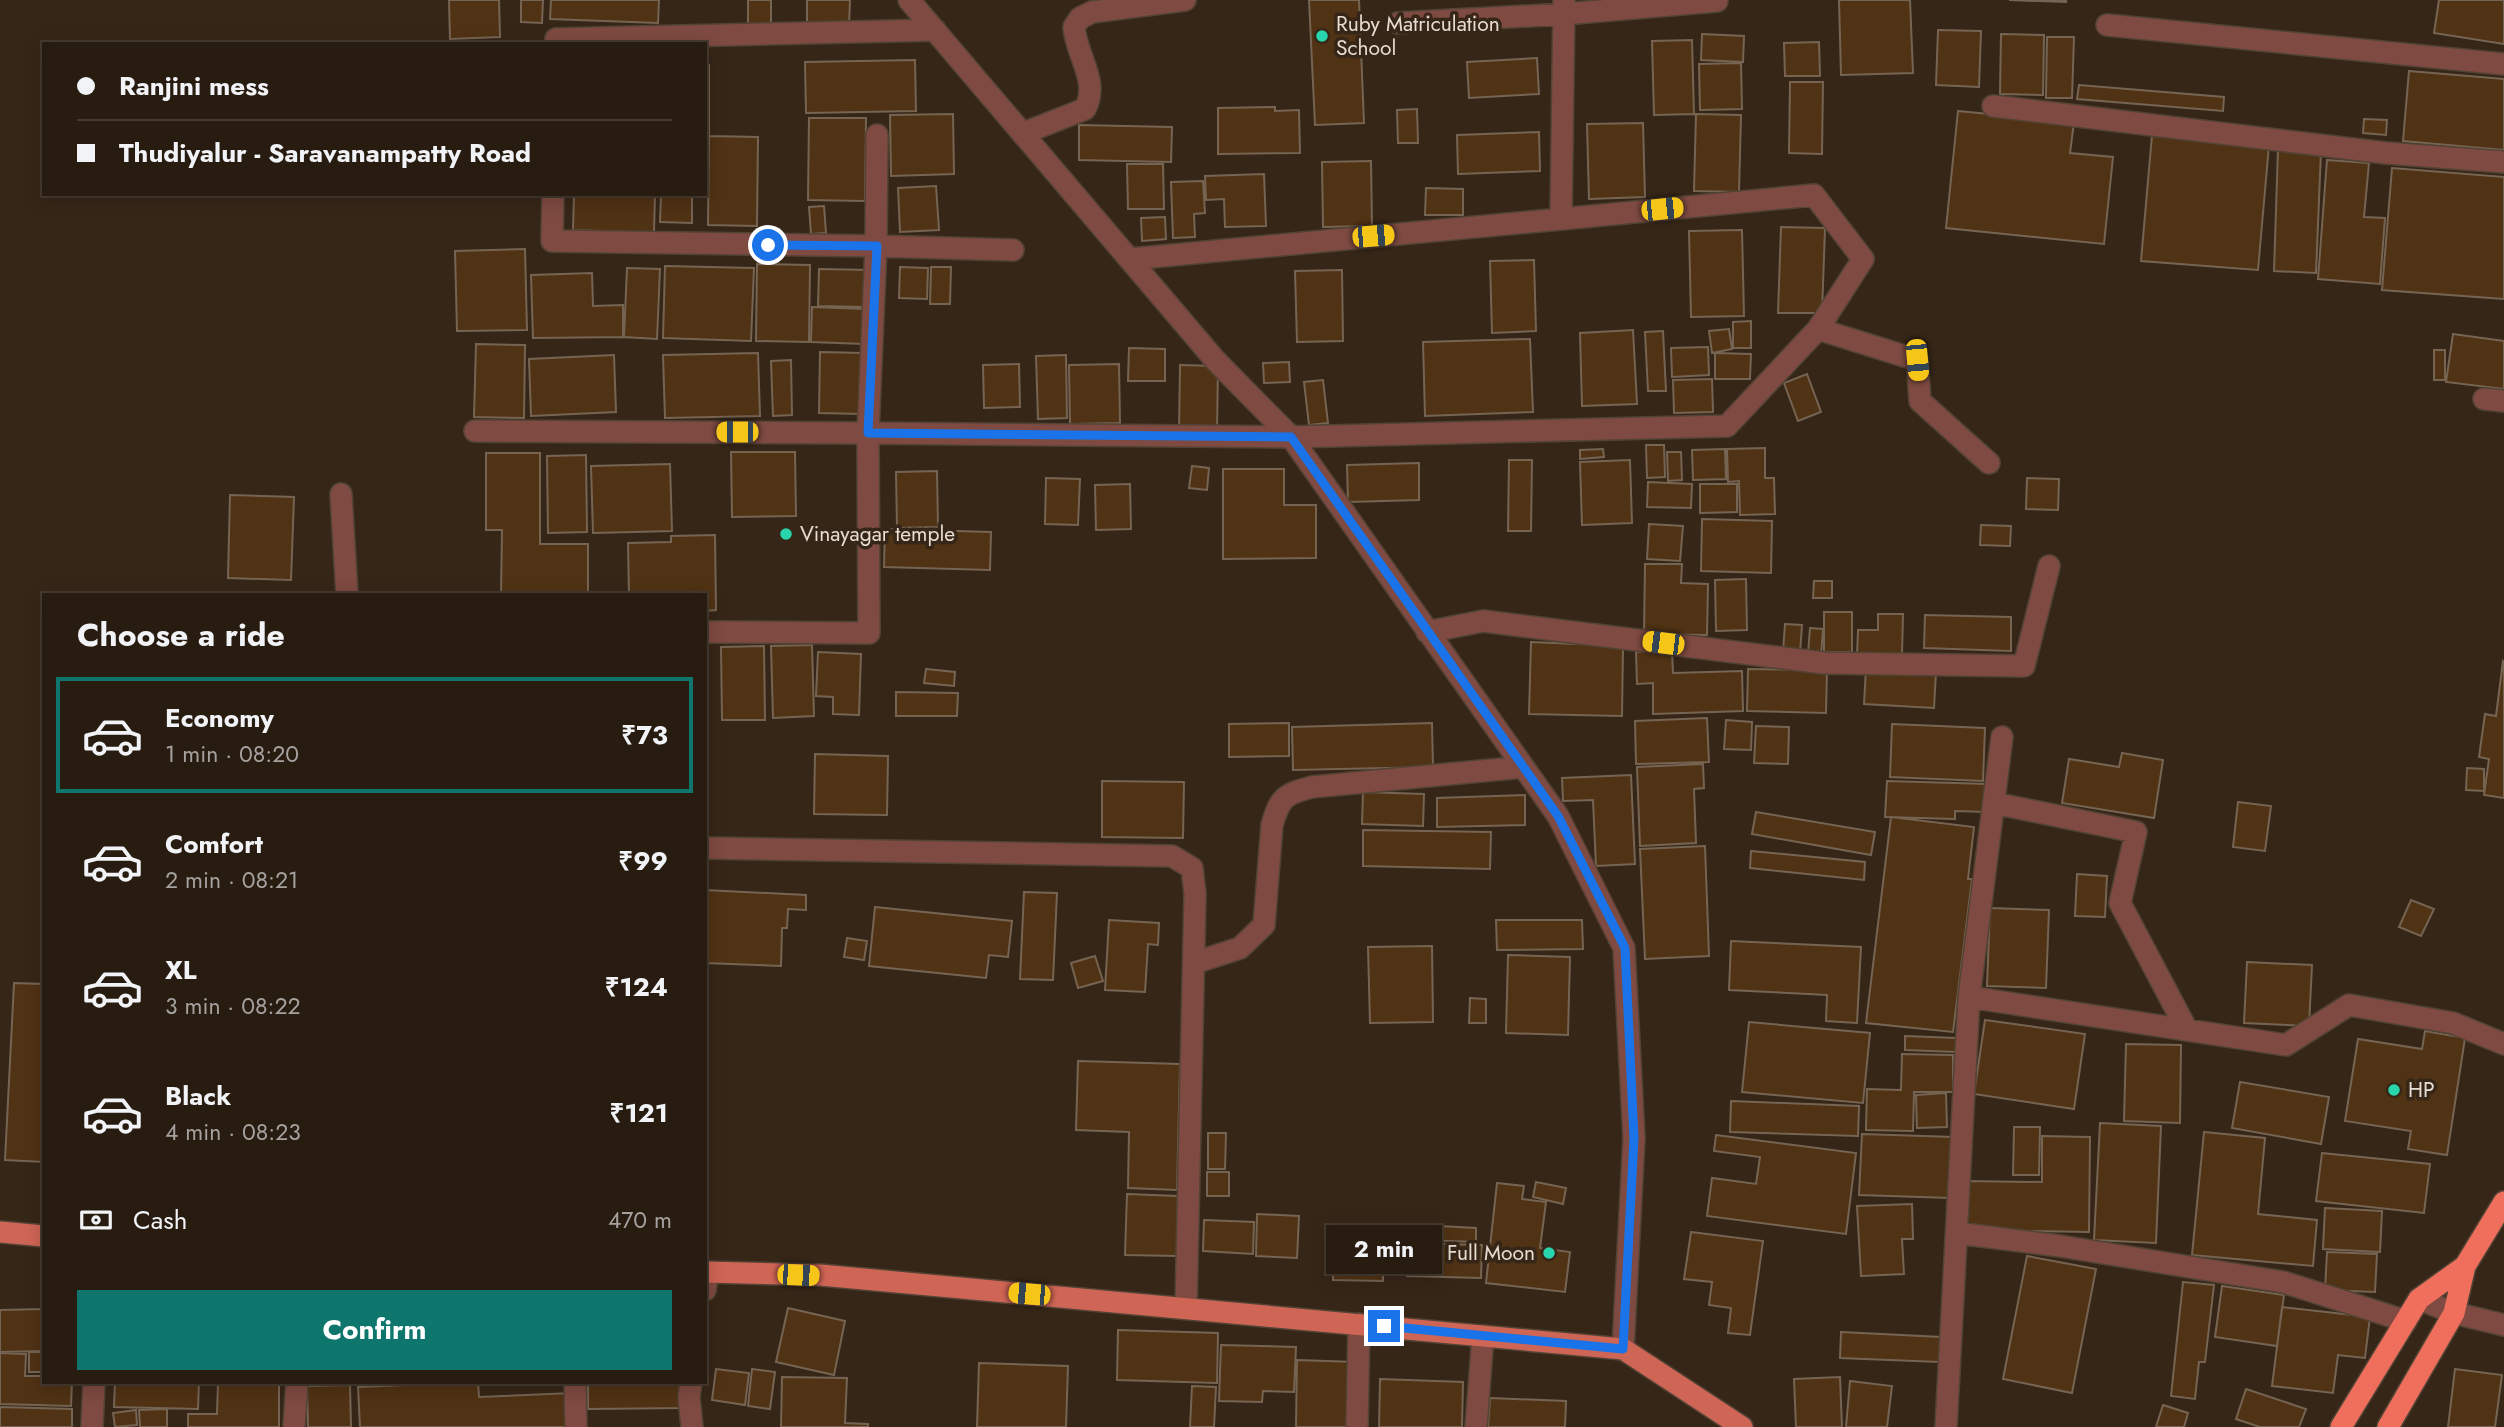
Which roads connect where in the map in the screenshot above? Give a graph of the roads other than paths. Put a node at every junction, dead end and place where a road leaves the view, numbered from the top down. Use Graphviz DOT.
graph roads {
  1 [pos="909,0"];
  2 [pos="1185,0"];
  3 [pos="1717,2"];
  4 [pos="1564,7"];
  5 [pos="1398,23"];
  6 [pos="2107,25"];
  7 [pos="935,30"];
  8 [pos="556,42"];
  9 [pos="2504,64"];
  10 [pos="1993,106"];
  11 [pos="1024,133"];
  12 [pos="877,135"];
  13 [pos="2504,162"];
  14 [pos="553,196"];
  15 [pos="1561,219"];
  16 [pos="877,246"];
  17 [pos="1013,250"];
  18 [pos="1130,259"];
  19 [pos="1818,329"];
  20 [pos="475,431"];
  21 [pos="868,433"];
  22 [pos="1291,437"];
  23 [pos="1989,463"];
  24 [pos="341,494"];
  25 [pos="2049,566"];
  26 [pos="347,593"];
  27 [pos="707,632"];
  28 [pos="1427,632"];
  29 [pos="2002,737"];
  30 [pos="1523,767"];
  31 [pos="1994,803"];
  32 [pos="707,848"];
  33 [pos="1194,963"];
  34 [pos="1969,997"];
  35 [pos="2187,1030"];
  36 [pos="2504,1044"];
  37 [pos="2504,1202"];
  38 [pos="0,1232"];
  39 [pos="1957,1233"];
  40 [pos="42,1236"];
  41 [pos="2465,1266"];
  42 [pos="707,1278"];
  43 [pos="2419,1299"];
  44 [pos="1186,1308"];
  45 [pos="2454,1313"];
  46 [pos="2406,1321"];
  47 [pos="1359,1324"];
  48 [pos="2504,1325"];
  49 [pos="1483,1336"];
  50 [pos="1623,1349"];
  51 [pos="94,1384"];
  52 [pos="297,1384"];
  53 [pos="575,1384"];
  54 [pos="691,1384"];
  55 [pos="92,1427"];
  56 [pos="294,1427"];
  57 [pos="576,1427"];
  58 [pos="692,1427"];
  59 [pos="1357,1427"];
  60 [pos="1476,1427"];
  61 [pos="1742,1427"];
  62 [pos="1946,1427"];
  63 [pos="2341,1427"];
  64 [pos="2388,1427"];
  1 -- 7 [label="street"];
  2 -- 11 [label="street"];
  3 -- 4 [label="street"];
  4 -- 5 [label="street"];
  4 -- 15 [label="street"];
  6 -- 9 [label="street"];
  7 -- 8 [label="street"];
  7 -- 11 [label="street"];
  10 -- 13 [label="street"];
  11 -- 18 [label="street"];
  12 -- 16 [label="street"];
  14 -- 16 [label="street"];
  15 -- 18 [label="street"];
  15 -- 19 [label="street"];
  16 -- 17 [label="street"];
  16 -- 21 [label="street"];
  18 -- 22 [label="street"];
  19 -- 22 [label="street"];
  19 -- 23 [label="street"];
  20 -- 21 [label="street"];
  21 -- 22 [label="street"];
  21 -- 27 [label="street"];
  22 -- 28 [label="street"];
  24 -- 26 [label="street"];
  25 -- 28 [label="street"];
  28 -- 30 [label="street"];
  29 -- 31 [label="street"];
  30 -- 33 [label="street"];
  30 -- 50 [label="street"];
  31 -- 34 [label="street"];
  31 -- 35 [label="street"];
  32 -- 33 [label="street"];
  33 -- 44 [label="street"];
  34 -- 35 [label="street"];
  34 -- 39 [label="street"];
  35 -- 36 [label="street"];
  37 -- 41 [label="highway"];
  38 -- 40 [label="main road"];
  39 -- 46 [label="street"];
  39 -- 62 [label="street"];
  41 -- 43 [label="highway"];
  41 -- 45 [label="highway"];
  42 -- 44 [label="main road"];
  43 -- 45 [label="street"];
  43 -- 46 [label="highway"];
  44 -- 47 [label="main road"];
  45 -- 48 [label="street"];
  45 -- 64 [label="highway"];
  46 -- 63 [label="highway"];
  47 -- 49 [label="main road"];
  47 -- 59 [label="street"];
  49 -- 50 [label="main road"];
  49 -- 60 [label="street"];
  50 -- 61 [label="main road"];
  51 -- 55 [label="street"];
  52 -- 56 [label="street"];
  53 -- 57 [label="street"];
  54 -- 58 [label="street"];
}
